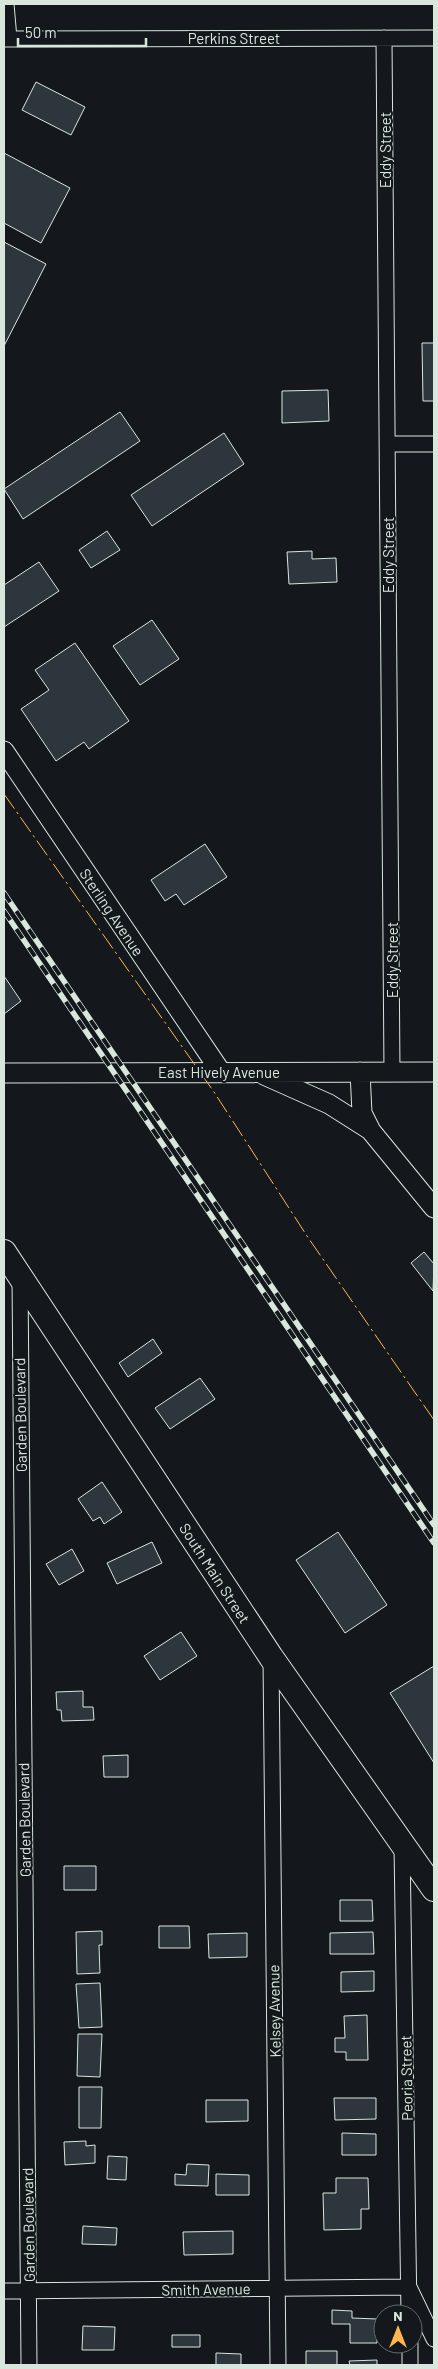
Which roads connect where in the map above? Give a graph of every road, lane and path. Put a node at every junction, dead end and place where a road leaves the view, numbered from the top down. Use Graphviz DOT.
graph roads {
  1 [pos="6,4"];
  2 [pos="384,38"];
  3 [pos="434,38"];
  4 [pos="6,39"];
  5 [pos="387,444"];
  6 [pos="434,444"];
  7 [pos="4,751"];
  8 [pos="221,1072"];
  9 [pos="256,1072"];
  10 [pos="360,1072"];
  11 [pos="392,1072"];
  12 [pos="434,1072"];
  13 [pos="4,1073"];
  14 [pos="371,1131"];
  15 [pos="434,1208"];
  16 [pos="4,1252"];
  17 [pos="20,1275"];
  18 [pos="271,1657"];
  19 [pos="402,1841"];
  20 [pos="434,1889"];
  21 [pos="409,2287"];
  22 [pos="278,2288"];
  23 [pos="4,2291"];
  24 [pos="28,2291"];
  25 [pos="409,2304"];
  26 [pos="434,2339"];
  27 [pos="29,2365"];
  28 [pos="278,2365"];
  1 -- 4 [label="street"];
  2 -- 3 [label="street, Perkins Street"];
  2 -- 4 [label="street, Perkins Street"];
  2 -- 5 [label="street, Eddy Street"];
  5 -- 6 [label="street"];
  5 -- 11 [label="street, Eddy Street"];
  7 -- 8 [label="street, Sterling Avenue"];
  8 -- 9 [label="street, East Hively Avenue"];
  8 -- 13 [label="street, East Hively Avenue"];
  9 -- 10 [label="street, East Hively Avenue"];
  9 -- 14 [label="street"];
  10 -- 11 [label="street, East Hively Avenue"];
  10 -- 14 [label="street"];
  11 -- 12 [label="street, East Hively Avenue"];
  14 -- 15 [label="street"];
  16 -- 17 [label="main road, South Main Street"];
  17 -- 18 [label="main road, South Main Street"];
  17 -- 24 [label="street, Garden Boulevard"];
  18 -- 19 [label="main road, South Main Street"];
  18 -- 22 [label="street, Kelsey Avenue"];
  19 -- 20 [label="main road, South Main Street"];
  19 -- 21 [label="street, Peoria Street"];
  21 -- 22 [label="street, Smith Avenue"];
  21 -- 25 [label="street, Peoria Street"];
  21 -- 26 [label="street"];
  22 -- 24 [label="street, Smith Avenue"];
  22 -- 28 [label="street, Kelsey Avenue"];
  23 -- 24 [label="street, Smith Avenue"];
  24 -- 27 [label="street, Garden Boulevard"];
}
